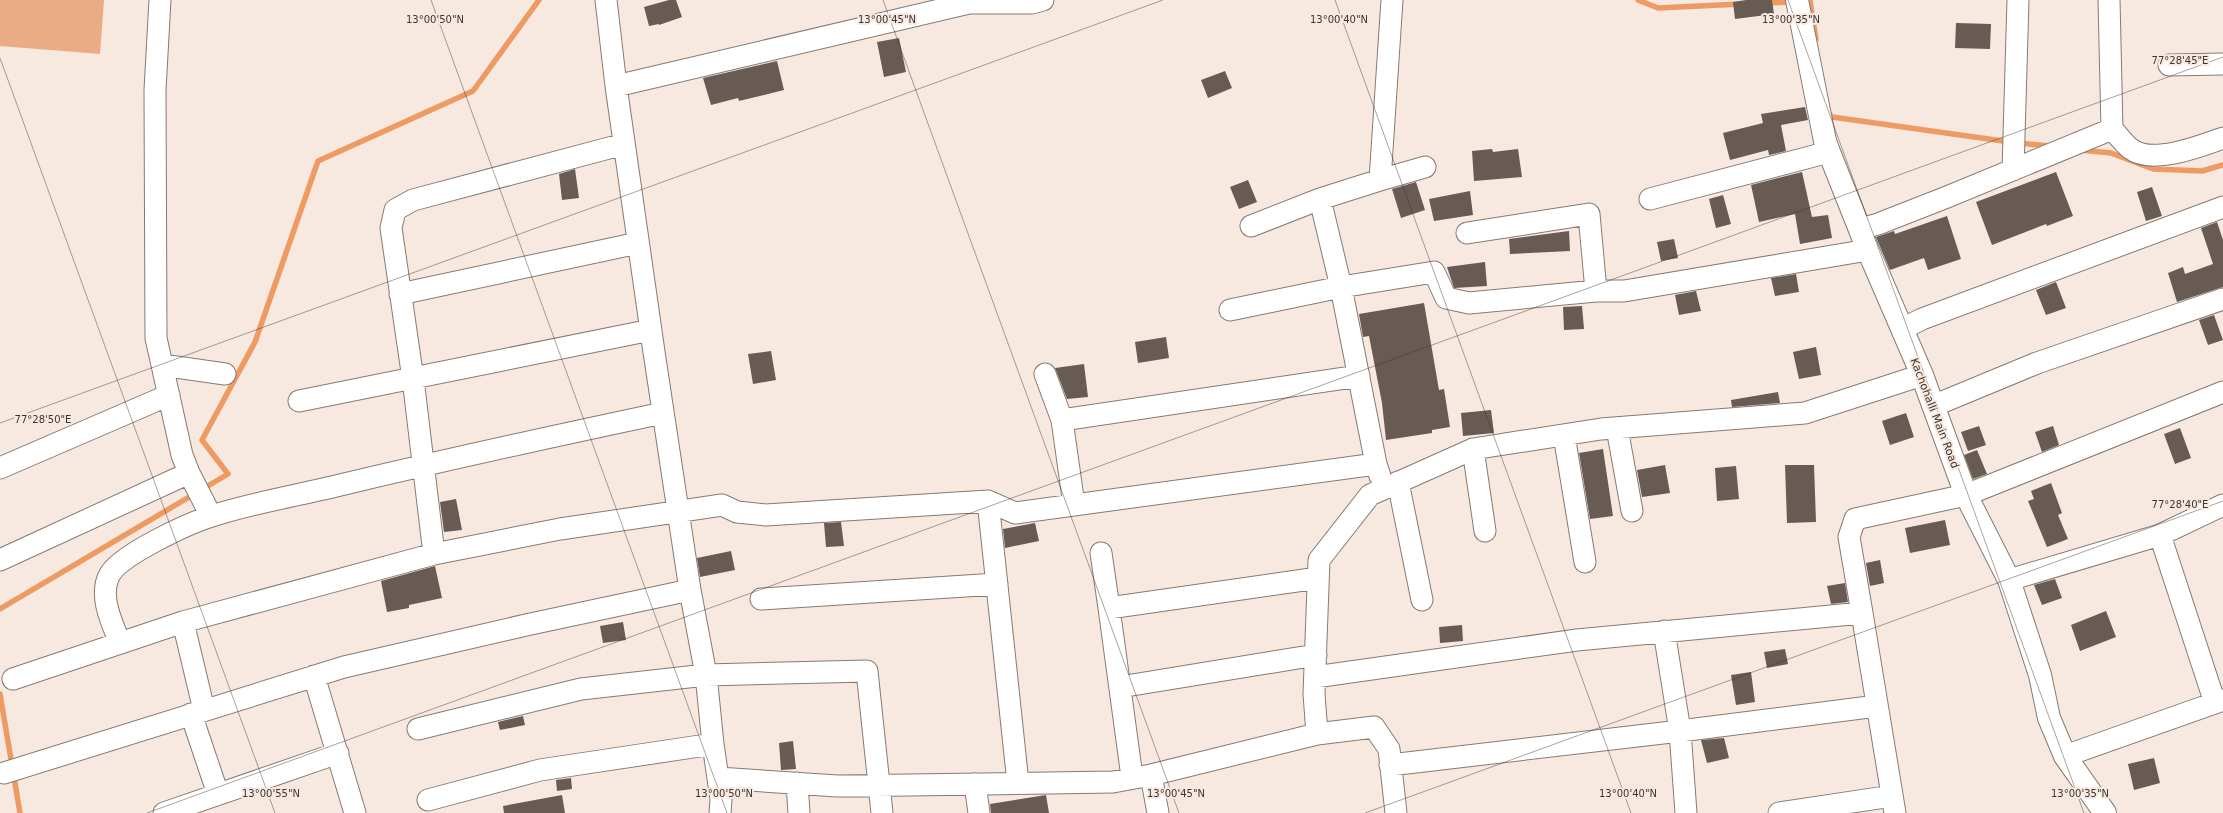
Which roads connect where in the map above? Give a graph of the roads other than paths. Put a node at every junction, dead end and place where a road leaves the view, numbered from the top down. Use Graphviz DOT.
graph roads {
  1 [pos="160,0"];
  2 [pos="607,0"];
  3 [pos="1043,0"];
  4 [pos="1392,0"];
  5 [pos="1797,0"];
  6 [pos="2018,0"];
  7 [pos="2109,0"];
  8 [pos="2223,64"];
  9 [pos="2169,66"];
  10 [pos="616,86"];
  11 [pos="2112,128"];
  12 [pos="2223,138"];
  13 [pos="624,144"];
  14 [pos="1830,152"];
  15 [pos="1425,168"];
  16 [pos="2013,170"];
  17 [pos="1380,180"];
  18 [pos="1320,199"];
  19 [pos="1650,199"];
  20 [pos="2223,207"];
  21 [pos="1251,226"];
  22 [pos="1860,229"];
  23 [pos="1467,233"];
  24 [pos="638,243"];
  25 [pos="1868,250"];
  26 [pos="1341,287"];
  27 [pos="1596,292"];
  28 [pos="400,294"];
  29 [pos="2223,299"];
  30 [pos="1230,310"];
  31 [pos="1902,329"];
  32 [pos="651,330"];
  33 [pos="162,365"];
  34 [pos="226,374"];
  35 [pos="1045,374"];
  36 [pos="1922,375"];
  37 [pos="1359,376"];
  38 [pos="413,379"];
  39 [pos="2223,392"];
  40 [pos="169,395"];
  41 [pos="299,401"];
  42 [pos="1932,406"];
  43 [pos="663,413"];
  44 [pos="1062,420"];
  45 [pos="1617,428"];
  46 [pos="1564,435"];
  47 [pos="1473,449"];
  48 [pos="1376,464"];
  49 [pos="422,465"];
  50 [pos="0,468"];
  51 [pos="1391,485"];
  52 [pos="199,493"];
  53 [pos="1966,495"];
  54 [pos="988,501"];
  55 [pos="1074,505"];
  56 [pos="2223,505"];
  57 [pos="678,510"];
  58 [pos="1632,511"];
  59 [pos="1485,531"];
  60 [pos="2160,535"];
  61 [pos="1101,553"];
  62 [pos="434,554"];
  63 [pos="0,560"];
  64 [pos="1585,562"];
  65 [pos="1318,578"];
  66 [pos="2009,580"];
  67 [pos="997,584"];
  68 [pos="690,590"];
  69 [pos="761,599"];
  70 [pos="1422,600"];
  71 [pos="1109,608"];
  72 [pos="1862,613"];
  73 [pos="183,622"];
  74 [pos="1664,631"];
  75 [pos="120,643"];
  76 [pos="1316,655"];
  77 [pos="706,674"];
  78 [pos="314,676"];
  79 [pos="1315,677"];
  80 [pos="13,679"];
  81 [pos="1120,687"];
  82 [pos="2219,702"];
  83 [pos="1877,706"];
  84 [pos="197,712"];
  85 [pos="418,729"];
  86 [pos="1680,731"];
  87 [pos="1317,734"];
  88 [pos="713,744"];
  89 [pos="338,753"];
  90 [pos="2065,756"];
  91 [pos="1390,764"];
  92 [pos="13,770"];
  93 [pos="1141,776"];
  94 [pos="718,778"];
  95 [pos="797,783"];
  96 [pos="1018,783"];
  97 [pos="975,784"];
  98 [pos="879,785"];
  99 [pos="218,794"];
  100 [pos="428,800"];
  101 [pos="1893,805"];
  102 [pos="164,813"];
  103 [pos="355,813"];
  104 [pos="720,813"];
  105 [pos="799,813"];
  106 [pos="882,813"];
  107 [pos="979,813"];
  108 [pos="1158,813"];
  109 [pos="1396,813"];
  110 [pos="1686,813"];
  111 [pos="1779,813"];
  112 [pos="2105,813"];
  1 -- 33 [label="street"];
  2 -- 10 [label="street"];
  3 -- 10 [label="street"];
  4 -- 17 [label="street"];
  5 -- 14 [label="street, Kachohalli Main Road"];
  6 -- 16 [label="street"];
  7 -- 11 [label="street"];
  8 -- 9 [label="street"];
  10 -- 13 [label="street"];
  11 -- 12 [label="street"];
  11 -- 16 [label="street"];
  13 -- 24 [label="street"];
  13 -- 28 [label="street"];
  14 -- 19 [label="street"];
  14 -- 22 [label="street, Kachohalli Main Road"];
  15 -- 17 [label="street"];
  16 -- 22 [label="street"];
  17 -- 18 [label="street"];
  18 -- 21 [label="street"];
  18 -- 26 [label="street"];
  20 -- 31 [label="street"];
  22 -- 25 [label="street, Kachohalli Main Road"];
  23 -- 27 [label="street"];
  24 -- 28 [label="street"];
  24 -- 32 [label="street"];
  25 -- 27 [label="street"];
  25 -- 31 [label="street, Kachohalli Main Road"];
  26 -- 27 [label="street"];
  26 -- 30 [label="street"];
  26 -- 37 [label="street"];
  28 -- 38 [label="street"];
  29 -- 42 [label="street"];
  31 -- 36 [label="street, Kachohalli Main Road"];
  32 -- 38 [label="street"];
  32 -- 43 [label="street"];
  33 -- 34 [label="street"];
  33 -- 40 [label="street"];
  35 -- 44 [label="street"];
  36 -- 42 [label="street, Kachohalli Main Road"];
  36 -- 45 [label="street"];
  37 -- 44 [label="street"];
  37 -- 48 [label="street"];
  38 -- 41 [label="street"];
  38 -- 49 [label="street"];
  39 -- 53 [label="street"];
  40 -- 50 [label="street"];
  40 -- 52 [label="street"];
  42 -- 53 [label="street, Kachohalli Main Road"];
  43 -- 49 [label="street"];
  43 -- 57 [label="street"];
  44 -- 55 [label="street"];
  45 -- 46 [label="street"];
  45 -- 58 [label="street"];
  46 -- 47 [label="street"];
  46 -- 64 [label="street"];
  47 -- 51 [label="street"];
  47 -- 59 [label="street"];
  48 -- 51 [label="street"];
  48 -- 55 [label="street"];
  49 -- 52 [label="street"];
  49 -- 62 [label="street"];
  51 -- 65 [label="street"];
  51 -- 70 [label="street"];
  52 -- 63 [label="street"];
  52 -- 75 [label="street"];
  53 -- 66 [label="street, Kachohalli Main Road"];
  53 -- 72 [label="street"];
  54 -- 55 [label="street"];
  54 -- 57 [label="street"];
  54 -- 67 [label="street"];
  56 -- 60 [label="street"];
  57 -- 62 [label="street"];
  57 -- 68 [label="street"];
  60 -- 66 [label="street"];
  60 -- 82 [label="street"];
  61 -- 71 [label="street"];
  62 -- 73 [label="street"];
  65 -- 71 [label="street"];
  65 -- 76 [label="street"];
  66 -- 90 [label="street, Kachohalli Main Road"];
  67 -- 69 [label="street"];
  67 -- 96 [label="street"];
  68 -- 77 [label="street"];
  68 -- 78 [label="street"];
  71 -- 81 [label="street"];
  72 -- 74 [label="street"];
  72 -- 83 [label="street"];
  73 -- 75 [label="street"];
  73 -- 84 [label="street"];
  74 -- 79 [label="street"];
  74 -- 86 [label="street"];
  75 -- 80 [label="street"];
  76 -- 79 [label="street"];
  76 -- 81 [label="street"];
  77 -- 85 [label="street"];
  77 -- 88 [label="street"];
  77 -- 98 [label="street"];
  78 -- 84 [label="street"];
  78 -- 89 [label="street"];
  79 -- 87 [label="street"];
  81 -- 93 [label="street"];
  82 -- 90 [label="street"];
  83 -- 86 [label="street"];
  83 -- 101 [label="street"];
  84 -- 92 [label="street"];
  84 -- 99 [label="street"];
  86 -- 91 [label="street"];
  86 -- 110 [label="street"];
  87 -- 91 [label="street"];
  87 -- 93 [label="street"];
  88 -- 94 [label="street"];
  88 -- 100 [label="street"];
  89 -- 99 [label="street"];
  89 -- 103 [label="street"];
  90 -- 112 [label="street, Kachohalli Main Road"];
  91 -- 109 [label="street"];
  93 -- 96 [label="street"];
  93 -- 108 [label="street"];
  94 -- 95 [label="street"];
  94 -- 104 [label="street"];
  95 -- 98 [label="street"];
  95 -- 105 [label="street"];
  96 -- 97 [label="street"];
  97 -- 98 [label="street"];
  97 -- 107 [label="street"];
  98 -- 106 [label="street"];
  99 -- 102 [label="street"];
  101 -- 111 [label="street"];
}
